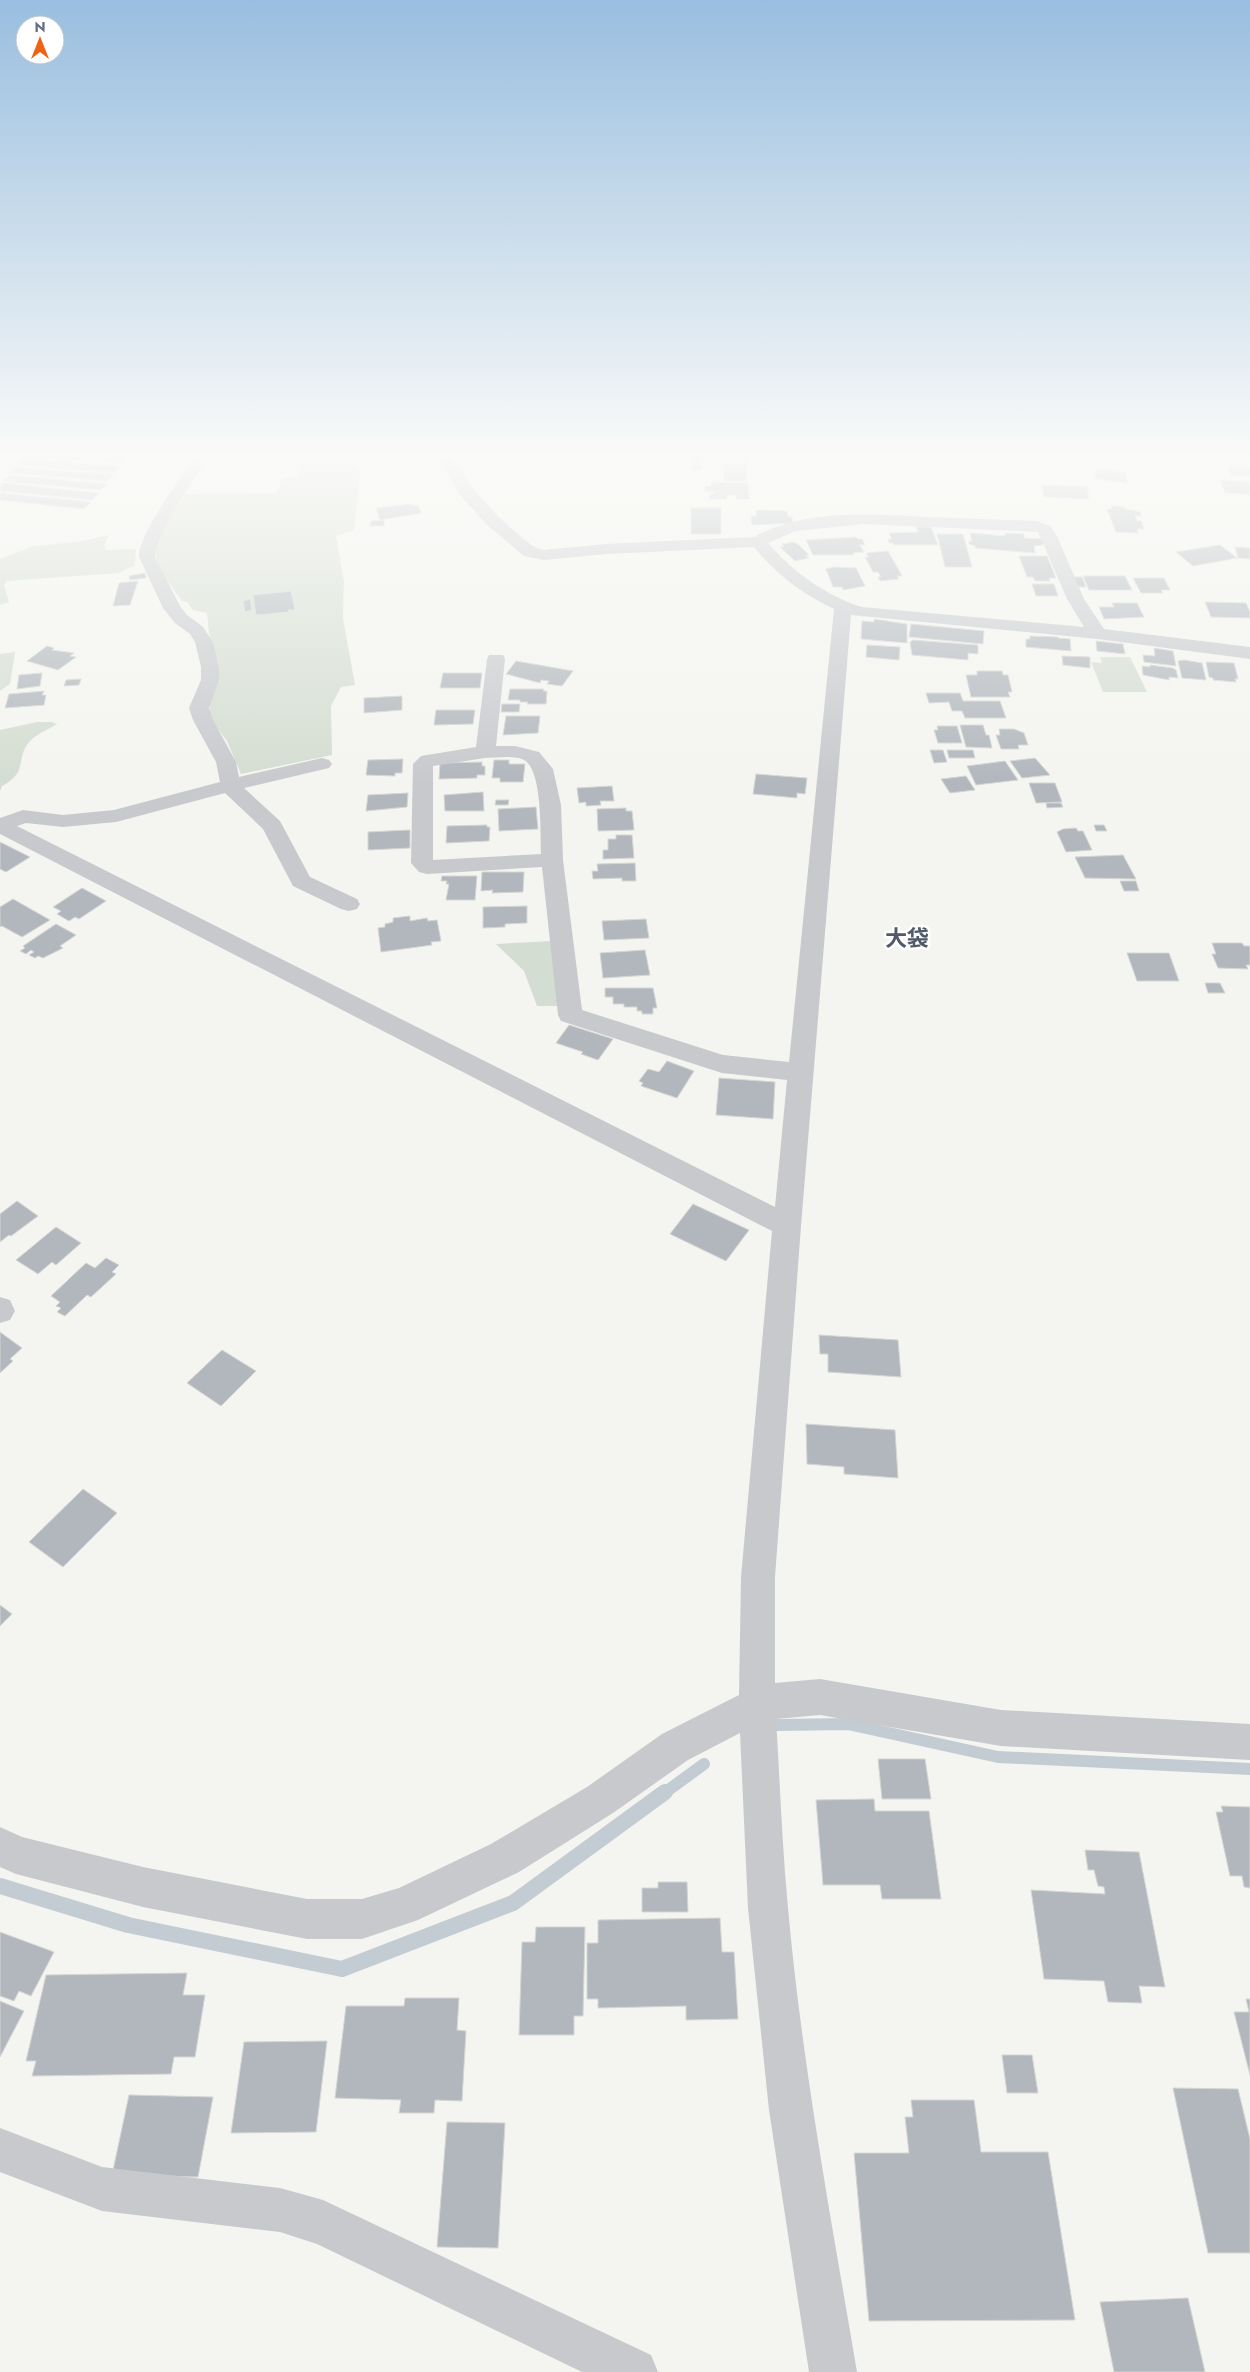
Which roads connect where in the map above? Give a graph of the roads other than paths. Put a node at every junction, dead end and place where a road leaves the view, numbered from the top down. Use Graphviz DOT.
graph roads {
  1 [pos="149,562"];
  2 [pos="779,562"];
  3 [pos="1058,562"];
  4 [pos="843,608"];
  5 [pos="1098,634"];
  6 [pos="1250,653"];
  7 [pos="496,659"];
  8 [pos="485,752"];
  9 [pos="322,764"];
  10 [pos="231,787"];
  11 [pos="552,860"];
  12 [pos="349,904"];
  13 [pos="801,1072"];
  14 [pos="786,1226"];
  15 [pos="757,1705"];
  16 [pos="1250,1742"];
  17 [pos="0,1846"];
  18 [pos="0,2150"];
  19 [pos="634,2372"];
  20 [pos="832,2372"];
  1 -- 10 [label="street"];
  2 -- 4 [label="street"];
  3 -- 5 [label="street"];
  4 -- 5 [label="street"];
  4 -- 13 [label="street"];
  5 -- 6 [label="street"];
  7 -- 8 [label="street"];
  8 -- 11 [label="street"];
  8 -- 11 [label="street"];
  9 -- 10 [label="street"];
  10 -- 12 [label="street"];
  10 -- 14 [label="street"];
  11 -- 13 [label="street"];
  13 -- 14 [label="street"];
  14 -- 15 [label="street"];
  15 -- 16 [label="street"];
  15 -- 17 [label="street"];
  15 -- 20 [label="street"];
  18 -- 19 [label="street"];
}
